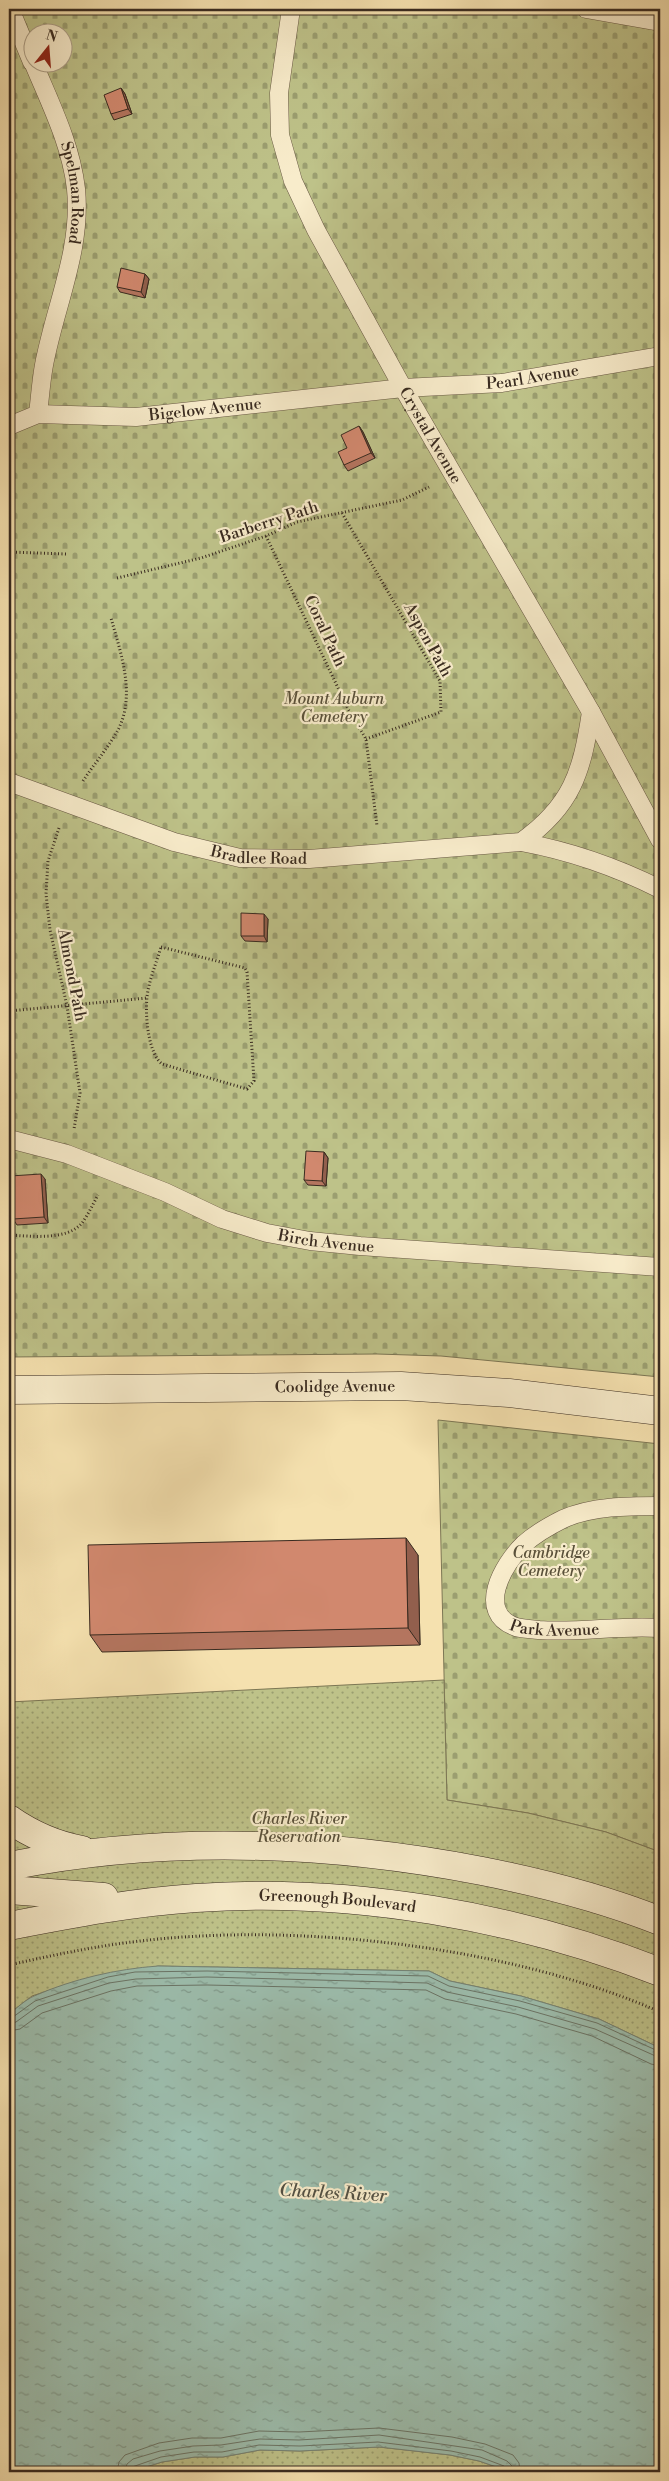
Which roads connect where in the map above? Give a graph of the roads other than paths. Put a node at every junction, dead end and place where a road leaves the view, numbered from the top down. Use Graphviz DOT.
graph roads {
  1 [pos="10,9"];
  2 [pos="291,9"];
  3 [pos="586,9"];
  4 [pos="660,22"];
  5 [pos="22,37"];
  6 [pos="37,72"];
  7 [pos="660,356"];
  8 [pos="403,388"];
  9 [pos="38,414"];
  10 [pos="9,426"];
  11 [pos="591,712"];
  12 [pos="9,782"];
  13 [pos="660,840"];
  14 [pos="521,842"];
  15 [pos="660,890"];
  16 [pos="9,1139"];
  17 [pos="660,1267"];
  18 [pos="9,1390"];
  19 [pos="660,1411"];
  20 [pos="660,1506"];
  21 [pos="660,1628"];
  22 [pos="9,1819"];
  23 [pos="103,1853"];
  24 [pos="9,1866"];
  25 [pos="9,1890"];
  26 [pos="198,1898"];
  27 [pos="660,1920"];
  28 [pos="9,1926"];
  29 [pos="660,1972"];
  1 -- 5 [label="lane, Spelman Road"];
  2 -- 8 [label="lane, Crystal Avenue"];
  3 -- 4 [label="lane"];
  6 -- 9 [label="lane, Spelman Road"];
  7 -- 8 [label="lane, Pearl Avenue"];
  8 -- 9 [label="lane, Bigelow Avenue"];
  8 -- 11 [label="lane, Crystal Avenue"];
  9 -- 10 [label="lane, Bigelow Avenue"];
  11 -- 13 [label="lane, Crystal Avenue"];
  11 -- 14 [label="lane"];
  12 -- 14 [label="lane, Bradlee Road"];
  14 -- 15 [label="lane, Bradlee Road"];
  16 -- 17 [label="lane, Birch Avenue"];
  18 -- 19 [label="main road, Coolidge Avenue"];
  20 -- 21 [label="lane, Park Avenue"];
  22 -- 23 [label="main road"];
  23 -- 24 [label="main road"];
  23 -- 27 [label="main road"];
  25 -- 26 [label="main road"];
  26 -- 28 [label="main road, Greenough Boulevard"];
  26 -- 29 [label="main road, Greenough Boulevard"];
}
